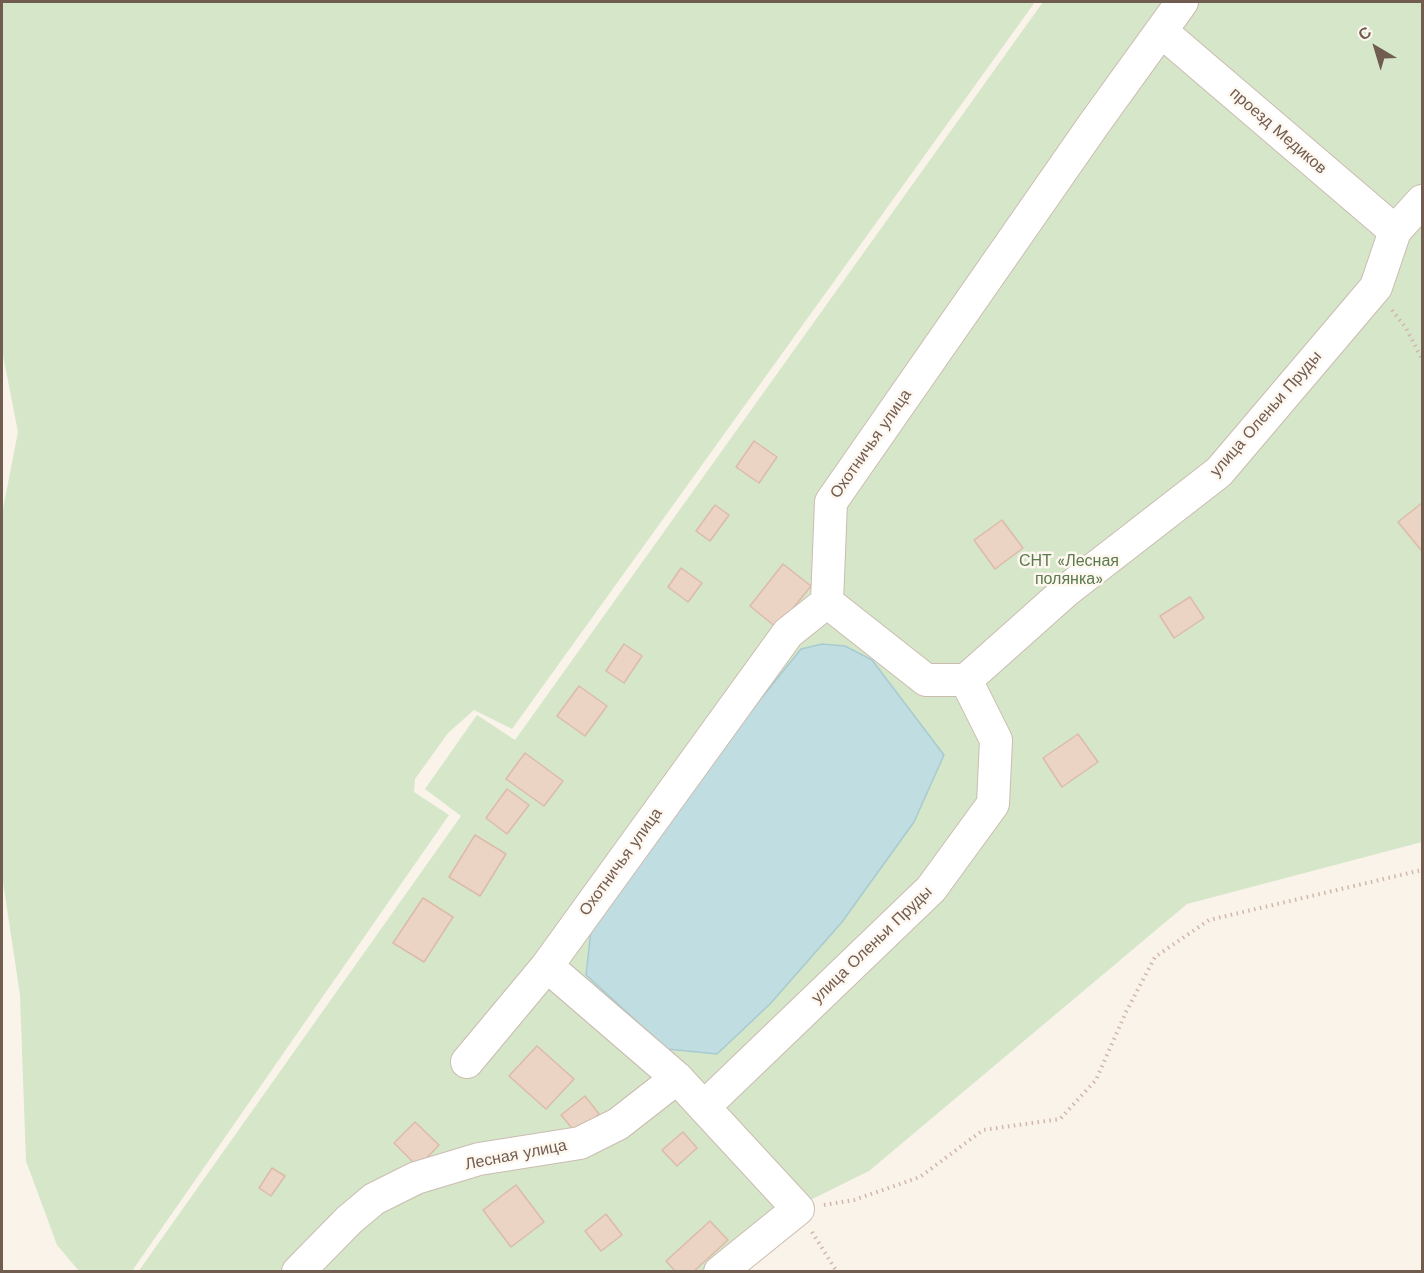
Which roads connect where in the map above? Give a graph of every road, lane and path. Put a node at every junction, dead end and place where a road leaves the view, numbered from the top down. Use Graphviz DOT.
graph roads {
  1 [pos="1182,2"];
  2 [pos="1161,31"];
  3 [pos="1422,201"];
  4 [pos="1395,231"];
  5 [pos="1376,287"];
  6 [pos="1422,359"];
  7 [pos="827,602"];
  8 [pos="966,680"];
  9 [pos="1422,870"];
  10 [pos="546,966"];
  11 [pos="467,1062"];
  12 [pos="677,1078"];
  13 [pos="705,1106"];
  14 [pos="798,1209"];
  15 [pos="298,1272"];
  16 [pos="720,1272"];
  17 [pos="837,1272"];
  1 -- 2 [label="lane, Охотничья улица"];
  2 -- 4 [label="lane, проезд Медиков"];
  2 -- 7 [label="lane, Охотничья улица"];
  3 -- 4 [label="lane, улица Оленьи Пруды"];
  4 -- 5 [label="lane, улица Оленьи Пруды"];
  5 -- 6 [label="path"];
  5 -- 8 [label="lane, улица Оленьи Пруды"];
  7 -- 8 [label="lane"];
  7 -- 10 [label="lane, Охотничья улица"];
  8 -- 13 [label="lane, улица Оленьи Пруды"];
  9 -- 14 [label="path"];
  10 -- 11 [label="lane, Охотничья улица"];
  10 -- 12 [label="lane"];
  12 -- 13 [label="lane"];
  12 -- 15 [label="lane, Лесная улица"];
  13 -- 14 [label="lane"];
  14 -- 16 [label="lane"];
  14 -- 17 [label="path"];
}
